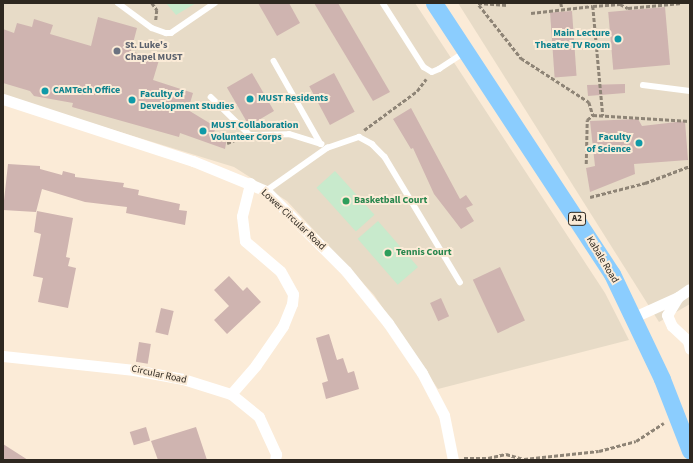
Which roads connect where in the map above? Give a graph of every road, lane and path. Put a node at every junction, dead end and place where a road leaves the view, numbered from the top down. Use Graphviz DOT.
graph roads {
  1 [pos="118,3"];
  2 [pos="152,3"];
  3 [pos="215,3"];
  4 [pos="383,3"];
  5 [pos="434,3"];
  6 [pos="561,3"];
  7 [pos="620,3"];
  8 [pos="682,3"];
  9 [pos="479,4"];
  10 [pos="508,4"];
  11 [pos="593,6"];
  12 [pos="562,8"];
  13 [pos="531,13"];
  14 [pos="152,28"];
  15 [pos="466,52"];
  16 [pos="274,61"];
  17 [pos="432,72"];
  18 [pos="643,85"];
  19 [pos="690,91"];
  20 [pos="211,97"];
  21 [pos="3,99"];
  22 [pos="593,115"];
  23 [pos="603,116"];
  24 [pos="690,121"];
  25 [pos="359,137"];
  26 [pos="321,144"];
  27 [pos="327,148"];
  28 [pos="586,164"];
  29 [pos="690,166"];
  30 [pos="250,183"];
  31 [pos="266,191"];
  32 [pos="590,196"];
  33 [pos="460,282"];
  34 [pos="690,289"];
  35 [pos="678,297"];
  36 [pos="634,317"];
  37 [pos="690,348"];
  38 [pos="3,356"];
  39 [pos="231,394"];
  40 [pos="677,416"];
  41 [pos="690,452"];
  42 [pos="453,459"];
  43 [pos="276,460"];
  1 -- 14 [label="lane"];
  2 -- 14 [label="path"];
  3 -- 14 [label="lane"];
  4 -- 17 [label="lane"];
  5 -- 15 [label="main road, Kabale Road / A2"];
  6 -- 12 [label="path"];
  7 -- 8 [label="path"];
  7 -- 11 [label="path"];
  9 -- 10 [label="path"];
  9 -- 22 [label="path"];
  11 -- 12 [label="path"];
  11 -- 23 [label="path"];
  12 -- 13 [label="path"];
  15 -- 17 [label="lane"];
  15 -- 36 [label="main road, Kabale Road / A2"];
  16 -- 26 [label="lane"];
  17 -- 25 [label="path"];
  18 -- 19 [label="lane"];
  20 -- 26 [label="lane"];
  21 -- 30 [label="street, Lower Circular Road"];
  22 -- 23 [label="path"];
  22 -- 28 [label="path"];
  23 -- 24 [label="path"];
  25 -- 27 [label="lane"];
  25 -- 33 [label="lane"];
  26 -- 27 [label="lane"];
  27 -- 31 [label="lane"];
  29 -- 32 [label="path"];
  30 -- 31 [label="street, Lower Circular Road"];
  30 -- 39 [label="street"];
  31 -- 42 [label="street, Lower Circular Road"];
  34 -- 35 [label="street"];
  35 -- 36 [label="street"];
  35 -- 37 [label="street"];
  36 -- 40 [label="main road, Kabale Road / A2"];
  38 -- 39 [label="street, Circular Road"];
  39 -- 43 [label="street, Circular Road"];
  40 -- 41 [label="main road, Kabale Road / A2"];
  40 -- 42 [label="path"];
}
